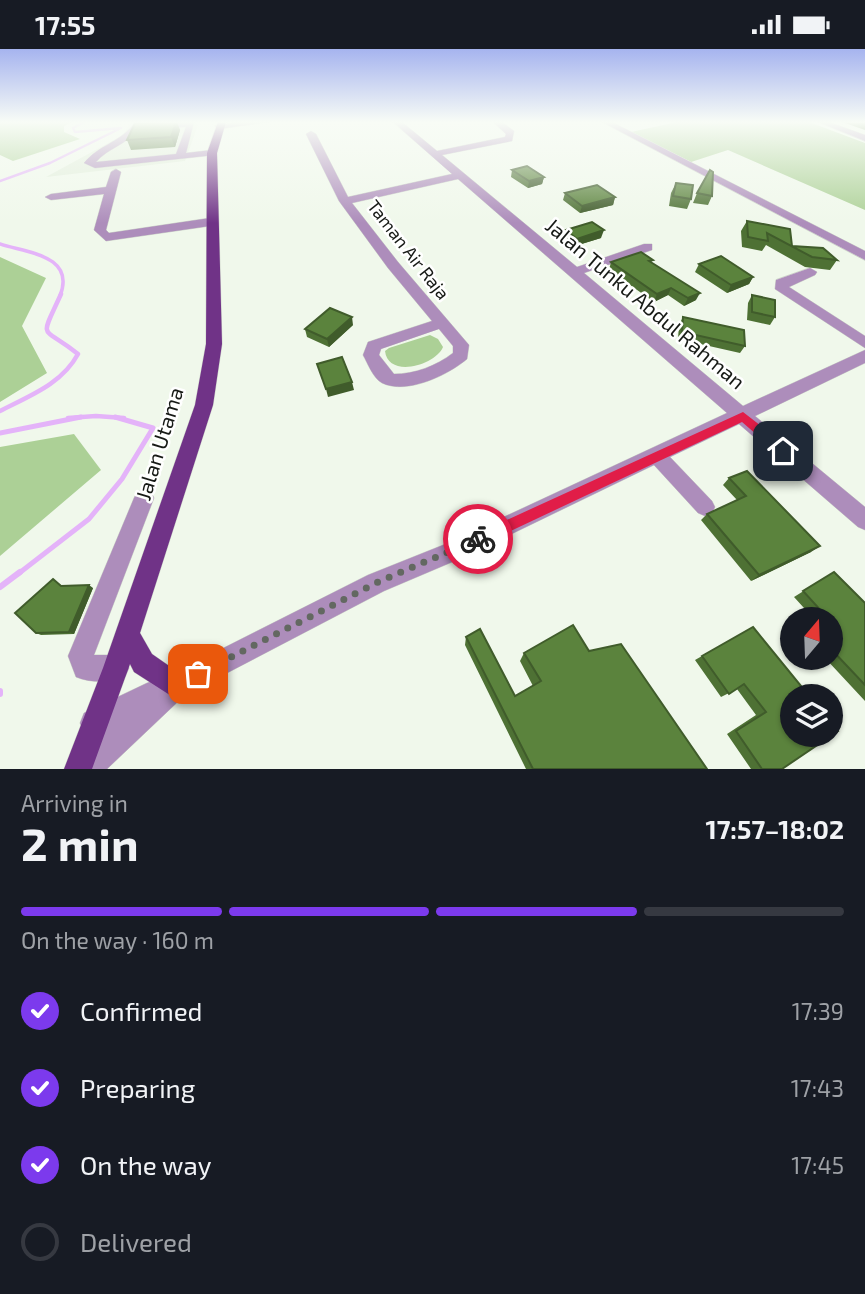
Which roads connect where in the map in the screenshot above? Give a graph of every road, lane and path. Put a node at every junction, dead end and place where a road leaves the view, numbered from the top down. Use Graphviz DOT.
graph roads {
  1 [pos="95,156"];
  2 [pos="191,156"];
  3 [pos="212,156"];
  4 [pos="322,156"];
  5 [pos="435,156"];
  6 [pos="671,156"];
  7 [pos="180,157"];
  8 [pos="116,172"];
  9 [pos="459,176"];
  10 [pos="111,190"];
  11 [pos="51,197"];
  12 [pos="345,201"];
  13 [pos="210,222"];
  14 [pos="648,247"];
  15 [pos="865,256"];
  16 [pos="810,272"];
  17 [pos="572,273"];
  18 [pos="441,323"];
  19 [pos="865,343"];
  20 [pos="865,356"];
  21 [pos="743,416"];
  22 [pos="657,456"];
  23 [pos="144,498"];
  24 [pos="705,507"];
  25 [pos="865,520"];
  26 [pos="126,633"];
  27 [pos="116,668"];
  28 [pos="176,685"];
  29 [pos="94,723"];
  30 [pos="78,769"];
  31 [pos="89,769"];
  1 -- 7 [label="street"];
  2 -- 7 [label="street"];
  3 -- 13 [label="main road, Jalan Utama"];
  4 -- 12 [label="street, Taman Air Raja"];
  5 -- 9 [label="street, Jalan Tunku Abdul Rahman"];
  6 -- 15 [label="street"];
  8 -- 10 [label="street"];
  9 -- 12 [label="street, Taman Air Raja"];
  9 -- 17 [label="street, Jalan Tunku Abdul Rahman"];
  10 -- 11 [label="street"];
  10 -- 13 [label="street"];
  12 -- 18 [label="street, Taman Air Raja"];
  13 -- 26 [label="main road, Jalan Utama"];
  14 -- 17 [label="street"];
  16 -- 19 [label="street"];
  17 -- 21 [label="street, Jalan Tunku Abdul Rahman"];
  18 -- 18 [label="street, Taman Air Raja"];
  20 -- 21 [label="street"];
  21 -- 22 [label="street"];
  21 -- 25 [label="street, Jalan Tunku Abdul Rahman"];
  22 -- 24 [label="street"];
  22 -- 28 [label="street"];
  23 -- 27 [label="street"];
  26 -- 27 [label="main road, Jalan Utama"];
  26 -- 28 [label="main road"];
  27 -- 29 [label="main road, Jalan Utama"];
  28 -- 29 [label="street"];
  28 -- 31 [label="street"];
  29 -- 30 [label="main road, Jalan Utama"];
}
